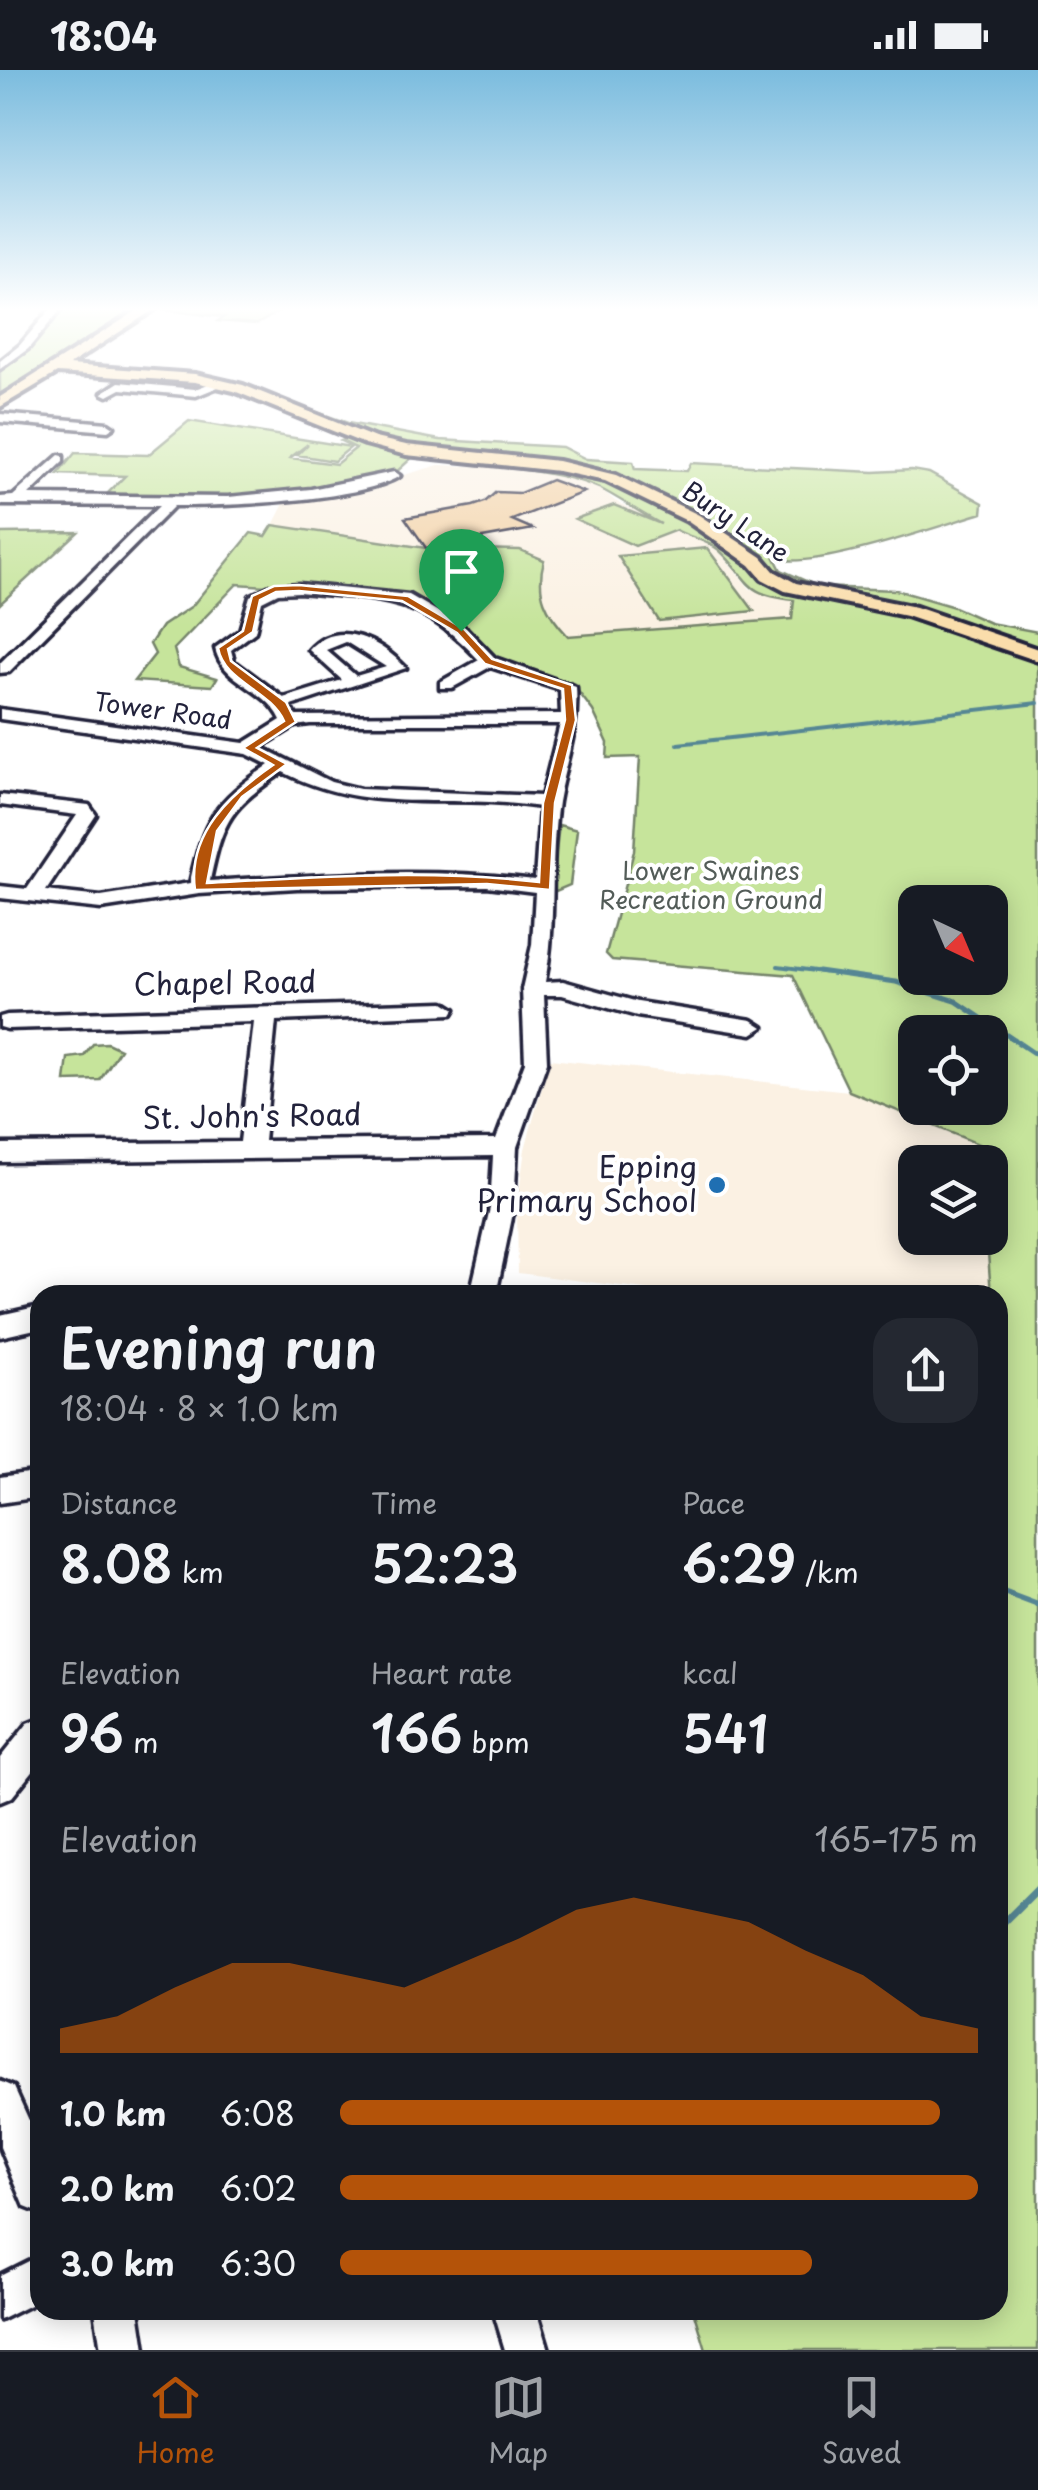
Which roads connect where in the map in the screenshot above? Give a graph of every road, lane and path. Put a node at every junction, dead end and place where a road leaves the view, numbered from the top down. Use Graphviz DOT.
graph roads {
  1 [pos="301,413"];
  2 [pos="0,418"];
  3 [pos="108,427"];
  4 [pos="59,459"];
  5 [pos="394,476"];
  6 [pos="17,500"];
  7 [pos="0,502"];
  8 [pos="170,502"];
  9 [pos="1038,655"];
  10 [pos="488,662"];
  11 [pos="3,669"];
  12 [pos="354,682"];
  13 [pos="446,685"];
  14 [pos="282,704"];
  15 [pos="0,714"];
  16 [pos="570,720"];
  17 [pos="290,722"];
  18 [pos="248,748"];
  19 [pos="282,764"];
  20 [pos="0,800"];
  21 [pos="549,803"];
  22 [pos="545,887"];
  23 [pos="200,888"];
  24 [pos="0,892"];
  25 [pos="33,896"];
  26 [pos="533,989"];
  27 [pos="444,1009"];
  28 [pos="266,1014"];
  29 [pos="7,1022"];
  30 [pos="752,1027"];
  31 [pos="505,1147"];
  32 [pos="250,1149"];
  33 [pos="0,1153"];
  34 [pos="486,1285"];
  35 [pos="30,1319"];
  36 [pos="0,1326"];
  37 [pos="30,1486"];
  38 [pos="0,1490"];
  39 [pos="30,1748"];
  40 [pos="0,1785"];
  41 [pos="0,2101"];
  42 [pos="30,2169"];
  43 [pos="30,2282"];
  44 [pos="0,2299"];
  45 [pos="118,2320"];
  46 [pos="517,2320"];
  47 [pos="123,2350"];
  48 [pos="527,2350"];
  1 -- 9 [label="main road, Bury Lane"];
  2 -- 3 [label="street"];
  4 -- 6 [label="street"];
  5 -- 8 [label="street"];
  6 -- 7 [label="street"];
  6 -- 8 [label="street"];
  8 -- 11 [label="street"];
  10 -- 13 [label="street"];
  10 -- 14 [label="street"];
  10 -- 16 [label="street"];
  12 -- 14 [label="street"];
  14 -- 17 [label="street"];
  15 -- 18 [label="street, Tower Road"];
  16 -- 17 [label="street"];
  16 -- 21 [label="street"];
  17 -- 18 [label="street"];
  18 -- 19 [label="street, Tower Road"];
  19 -- 21 [label="street, Tower Road"];
  19 -- 23 [label="street"];
  20 -- 25 [label="street"];
  21 -- 22 [label="street"];
  22 -- 23 [label="street"];
  22 -- 26 [label="street"];
  23 -- 25 [label="street"];
  24 -- 25 [label="street"];
  26 -- 30 [label="street"];
  26 -- 31 [label="street"];
  27 -- 28 [label="street, Chapel Road"];
  28 -- 29 [label="street, Chapel Road"];
  28 -- 32 [label="street"];
  31 -- 32 [label="street, St. John's Road"];
  31 -- 34 [label="street"];
  32 -- 33 [label="street, St. John's Road"];
  35 -- 36 [label="street"];
  37 -- 38 [label="street"];
  39 -- 40 [label="street"];
  41 -- 42 [label="street"];
  43 -- 44 [label="street"];
  45 -- 47 [label="street"];
  46 -- 48 [label="street"];
}
